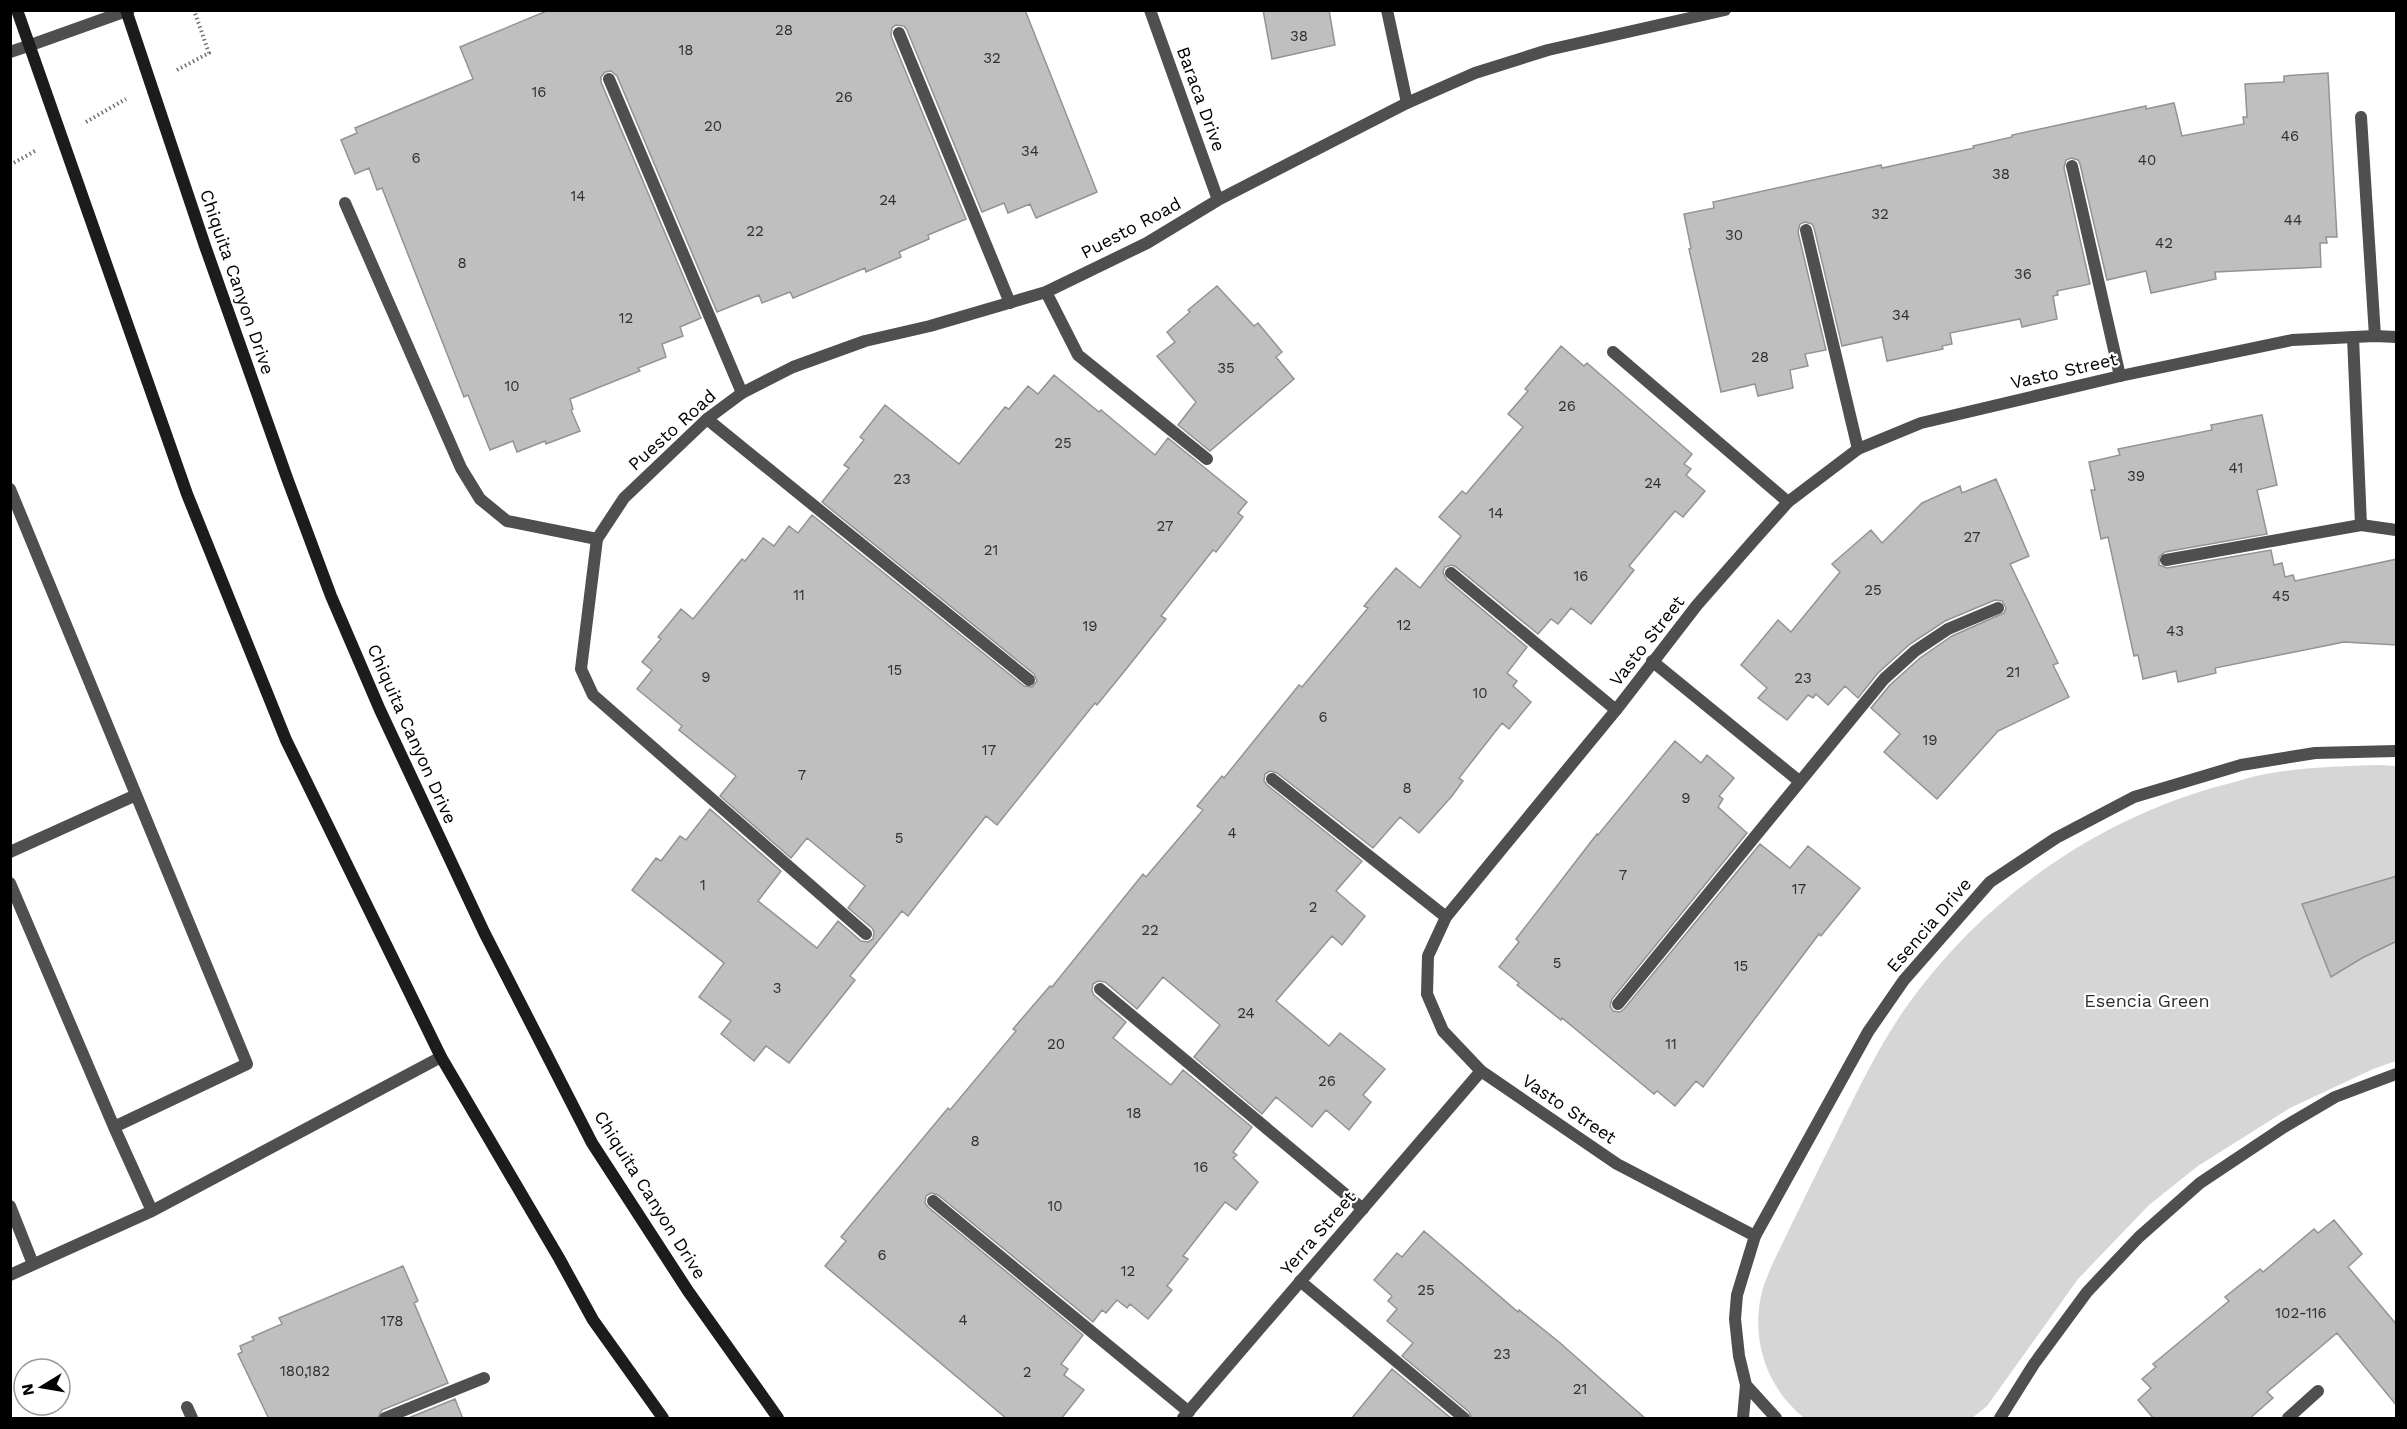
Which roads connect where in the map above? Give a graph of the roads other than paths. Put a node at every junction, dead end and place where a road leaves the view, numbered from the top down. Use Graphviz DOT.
graph roads {
  1 [pos="17,10"];
  2 [pos="1150,10"];
  3 [pos="1387,10"];
  4 [pos="1725,10"];
  5 [pos="127,11"];
  6 [pos="1673,16"];
  7 [pos="899,33"];
  8 [pos="28,46"];
  9 [pos="10,52"];
  10 [pos="609,80"];
  11 [pos="1407,103"];
  12 [pos="2361,117"];
  13 [pos="2072,166"];
  14 [pos="1218,200"];
  15 [pos="345,203"];
  16 [pos="1806,230"];
  17 [pos="1046,292"];
  18 [pos="1010,303"];
  19 [pos="2375,336"];
  20 [pos="2353,337"];
  21 [pos="2397,338"];
  22 [pos="1613,352"];
  23 [pos="2120,376"];
  24 [pos="742,393"];
  25 [pos="707,419"];
  26 [pos="1858,449"];
  27 [pos="1207,459"];
  28 [pos="10,489"];
  29 [pos="1788,502"];
  30 [pos="2361,525"];
  31 [pos="2397,530"];
  32 [pos="597,539"];
  33 [pos="2166,560"];
  34 [pos="1451,573"];
  35 [pos="1998,608"];
  36 [pos="1652,661"];
  37 [pos="1029,680"];
  38 [pos="1616,710"];
  39 [pos="2397,751"];
  40 [pos="1272,779"];
  41 [pos="1800,781"];
  42 [pos="136,795"];
  43 [pos="10,852"];
  44 [pos="10,883"];
  45 [pos="1446,917"];
  46 [pos="866,934"];
  47 [pos="1100,989"];
  48 [pos="1618,1004"];
  49 [pos="441,1057"];
  50 [pos="1481,1071"];
  51 [pos="2397,1074"];
  52 [pos="114,1126"];
  53 [pos="933,1201"];
  54 [pos="10,1206"];
  55 [pos="1363,1209"];
  56 [pos="152,1211"];
  57 [pos="1755,1236"];
  58 [pos="33,1264"];
  59 [pos="10,1275"];
  60 [pos="1300,1281"];
  61 [pos="484,1378"];
  62 [pos="1746,1385"];
  63 [pos="2318,1391"];
  64 [pos="1186,1415"];
  65 [pos="385,1419"];
  66 [pos="663,1419"];
  67 [pos="778,1419"];
  68 [pos="1464,1419"];
  69 [pos="1743,1419"];
  70 [pos="1776,1419"];
  71 [pos="2000,1419"];
  72 [pos="2288,1419"];
  1 -- 8 [label="main road"];
  2 -- 14 [label="street, Baraca Drive"];
  3 -- 11 [label="street"];
  4 -- 6 [label="street, Puesto Road"];
  5 -- 8 [label="street"];
  5 -- 67 [label="main road, Chiquita Canyon Drive"];
  6 -- 11 [label="street, Puesto Road"];
  7 -- 18 [label="street"];
  8 -- 9 [label="street"];
  8 -- 49 [label="main road"];
  10 -- 24 [label="street"];
  11 -- 14 [label="street, Puesto Road"];
  12 -- 19 [label="street"];
  13 -- 23 [label="street"];
  14 -- 17 [label="street, Puesto Road"];
  15 -- 32 [label="street"];
  16 -- 26 [label="street"];
  17 -- 18 [label="street, Puesto Road"];
  17 -- 27 [label="street"];
  18 -- 24 [label="street, Puesto Road"];
  19 -- 20 [label="street, Vasto Street"];
  19 -- 21 [label="street, Vasto Street"];
  20 -- 23 [label="street, Vasto Street"];
  20 -- 30 [label="street"];
  22 -- 29 [label="street"];
  23 -- 26 [label="street, Vasto Street"];
  24 -- 25 [label="street, Puesto Road"];
  25 -- 32 [label="street, Puesto Road"];
  25 -- 37 [label="street"];
  26 -- 29 [label="street, Vasto Street"];
  28 -- 42 [label="street"];
  29 -- 36 [label="street, Vasto Street"];
  30 -- 31 [label="street"];
  30 -- 33 [label="street"];
  32 -- 46 [label="street"];
  34 -- 38 [label="street"];
  35 -- 41 [label="street"];
  36 -- 38 [label="street, Vasto Street"];
  36 -- 41 [label="street"];
  38 -- 45 [label="street, Vasto Street"];
  39 -- 57 [label="street, Esencia Drive"];
  40 -- 45 [label="street"];
  41 -- 48 [label="street"];
  42 -- 43 [label="street"];
  42 -- 52 [label="street"];
  44 -- 52 [label="street"];
  45 -- 50 [label="street, Vasto Street"];
  47 -- 55 [label="street"];
  49 -- 56 [label="street"];
  49 -- 66 [label="main road"];
  50 -- 55 [label="street, Yerra Street"];
  50 -- 57 [label="street, Vasto Street"];
  51 -- 71 [label="street"];
  52 -- 56 [label="street"];
  53 -- 64 [label="street"];
  54 -- 58 [label="street"];
  55 -- 60 [label="street, Yerra Street"];
  56 -- 58 [label="street"];
  57 -- 62 [label="street, Esencia Drive"];
  58 -- 59 [label="street"];
  60 -- 64 [label="street, Yerra Street"];
  60 -- 68 [label="street"];
  61 -- 65 [label="street"];
  62 -- 69 [label="street, Esencia Drive"];
  62 -- 70 [label="street, Esencia Drive"];
  63 -- 72 [label="street"];
}
